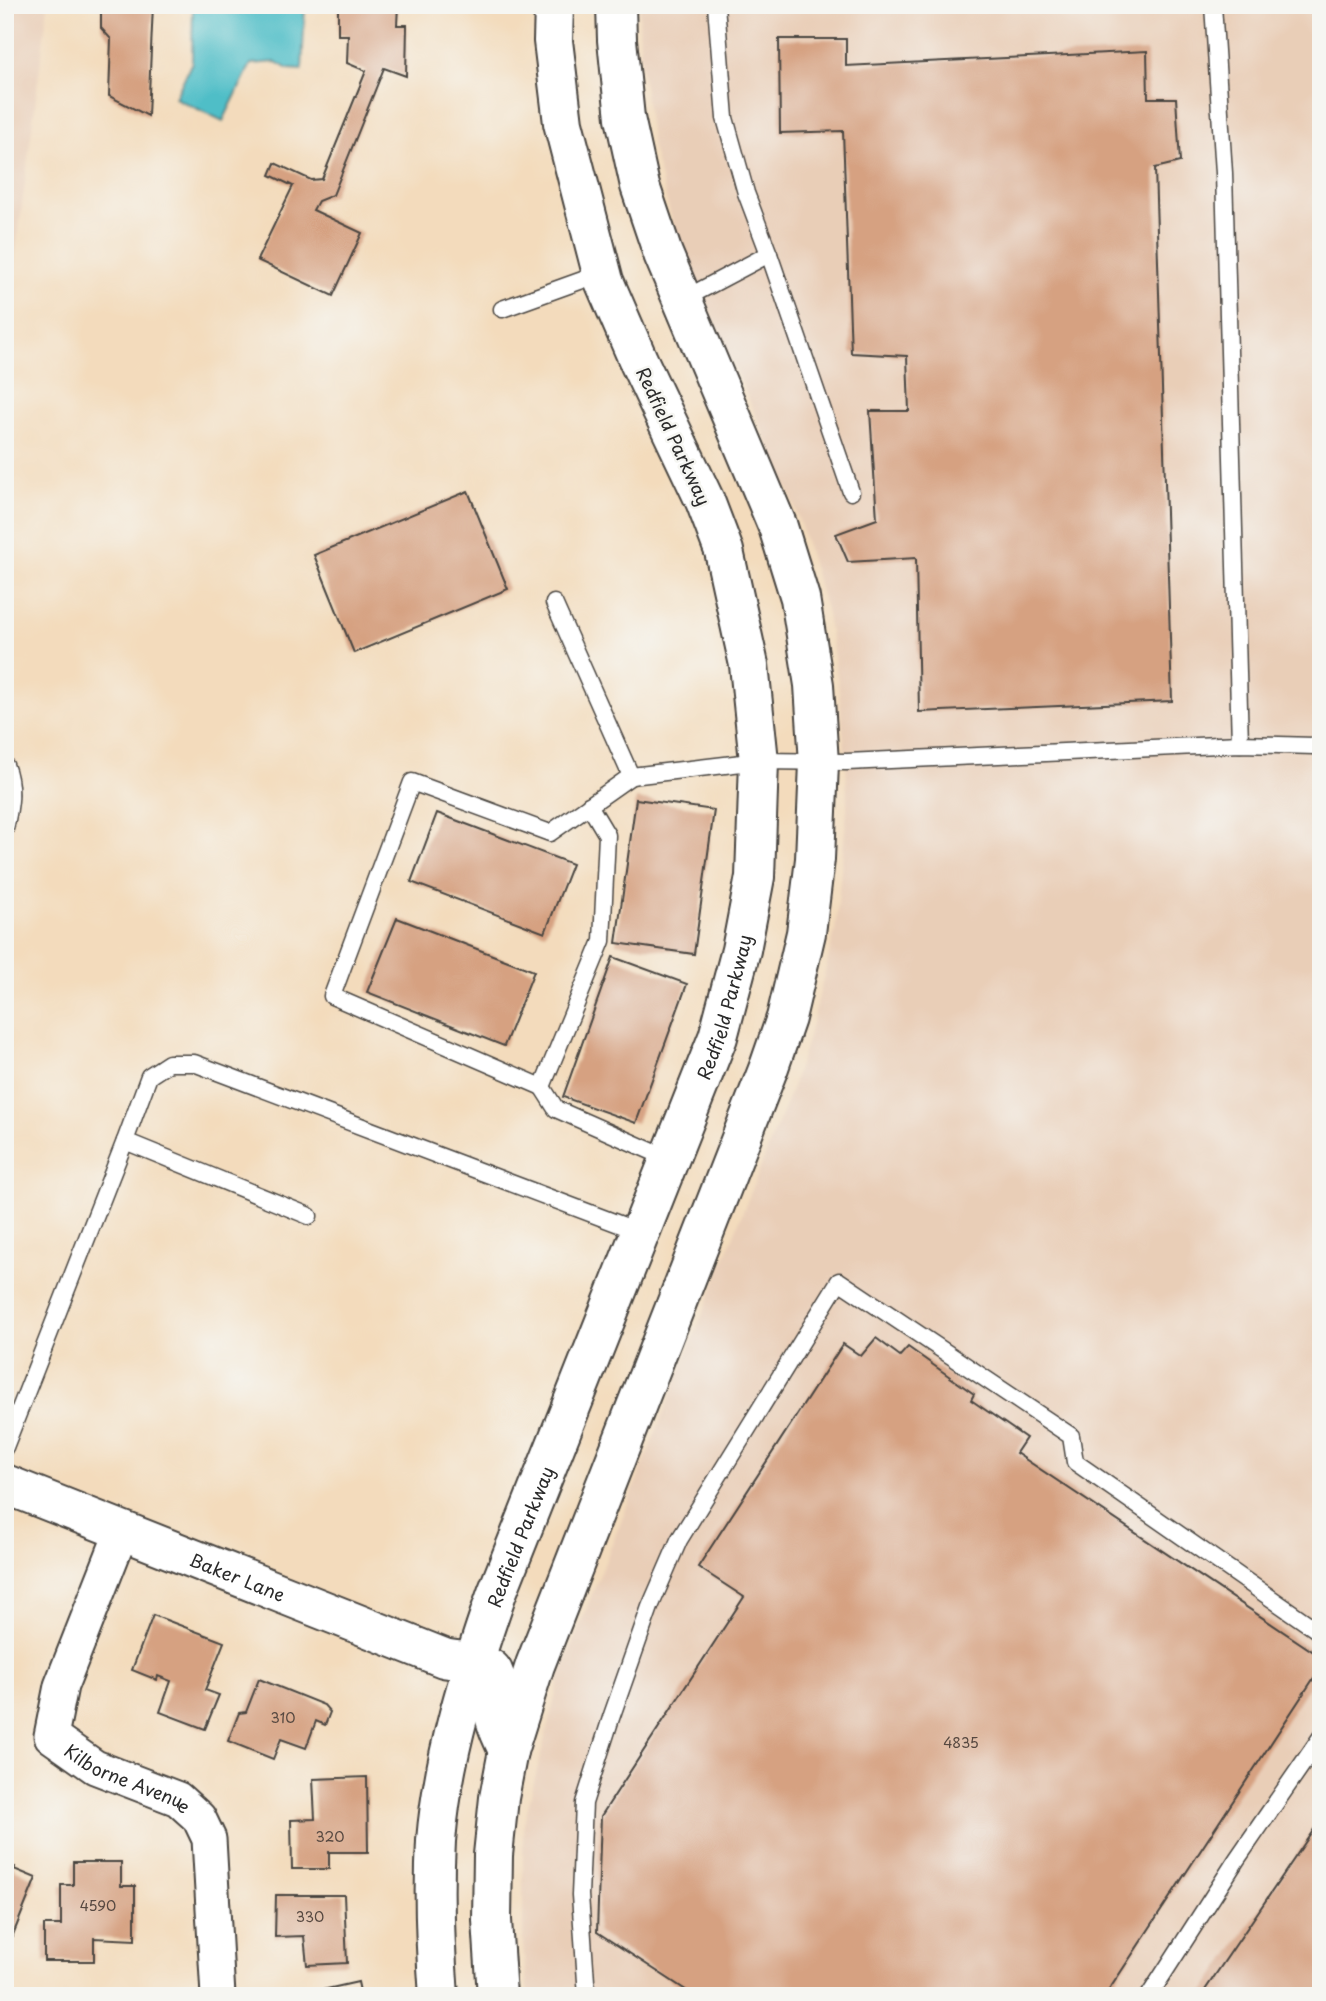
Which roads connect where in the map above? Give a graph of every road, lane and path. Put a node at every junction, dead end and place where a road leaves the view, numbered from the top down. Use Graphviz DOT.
graph roads {
  1 [pos="554,5"];
  2 [pos="616,5"];
  3 [pos="716,5"];
  4 [pos="1213,5"];
  5 [pos="769,254"];
  6 [pos="602,273"];
  7 [pos="682,300"];
  8 [pos="502,309"];
  9 [pos="851,492"];
  10 [pos="554,603"];
  11 [pos="1240,744"];
  12 [pos="1321,748"];
  13 [pos="759,761"];
  14 [pos="819,763"];
  15 [pos="5,765"];
  16 [pos="631,776"];
  17 [pos="589,806"];
  18 [pos="5,829"];
  19 [pos="542,1087"];
  20 [pos="125,1141"];
  21 [pos="668,1159"];
  22 [pos="309,1216"];
  23 [pos="640,1232"];
  24 [pos="5,1447"];
  25 [pos="5,1484"];
  26 [pos="122,1531"];
  27 [pos="1321,1633"];
  28 [pos="472,1663"];
  29 [pos="1321,1737"];
  30 [pos="508,1751"];
  31 [pos="218,1996"];
  32 [pos="439,1996"];
  33 [pos="497,1996"];
  34 [pos="587,1996"];
  35 [pos="1149,1996"];
  1 -- 6 [label="street, Redfield Parkway"];
  2 -- 7 [label="street"];
  3 -- 5 [label="lane"];
  4 -- 11 [label="lane"];
  5 -- 7 [label="lane"];
  5 -- 9 [label="lane"];
  6 -- 8 [label="lane"];
  6 -- 13 [label="street, Redfield Parkway"];
  7 -- 14 [label="street"];
  10 -- 16 [label="lane"];
  11 -- 12 [label="lane"];
  11 -- 14 [label="lane"];
  13 -- 14 [label="lane"];
  13 -- 16 [label="lane"];
  13 -- 21 [label="street, Redfield Parkway"];
  14 -- 30 [label="street"];
  15 -- 18 [label="lane"];
  16 -- 17 [label="lane"];
  17 -- 19 [label="lane"];
  17 -- 19 [label="lane"];
  19 -- 21 [label="lane"];
  20 -- 22 [label="lane"];
  20 -- 23 [label="lane"];
  20 -- 24 [label="lane"];
  21 -- 23 [label="street, Redfield Parkway"];
  23 -- 28 [label="street, Redfield Parkway"];
  25 -- 26 [label="street, Baker Lane"];
  26 -- 28 [label="street, Baker Lane"];
  26 -- 31 [label="street, Kilborne Avenue"];
  27 -- 34 [label="lane"];
  28 -- 30 [label="street"];
  28 -- 32 [label="street, Redfield Parkway"];
  29 -- 35 [label="lane"];
  30 -- 33 [label="street"];
}
